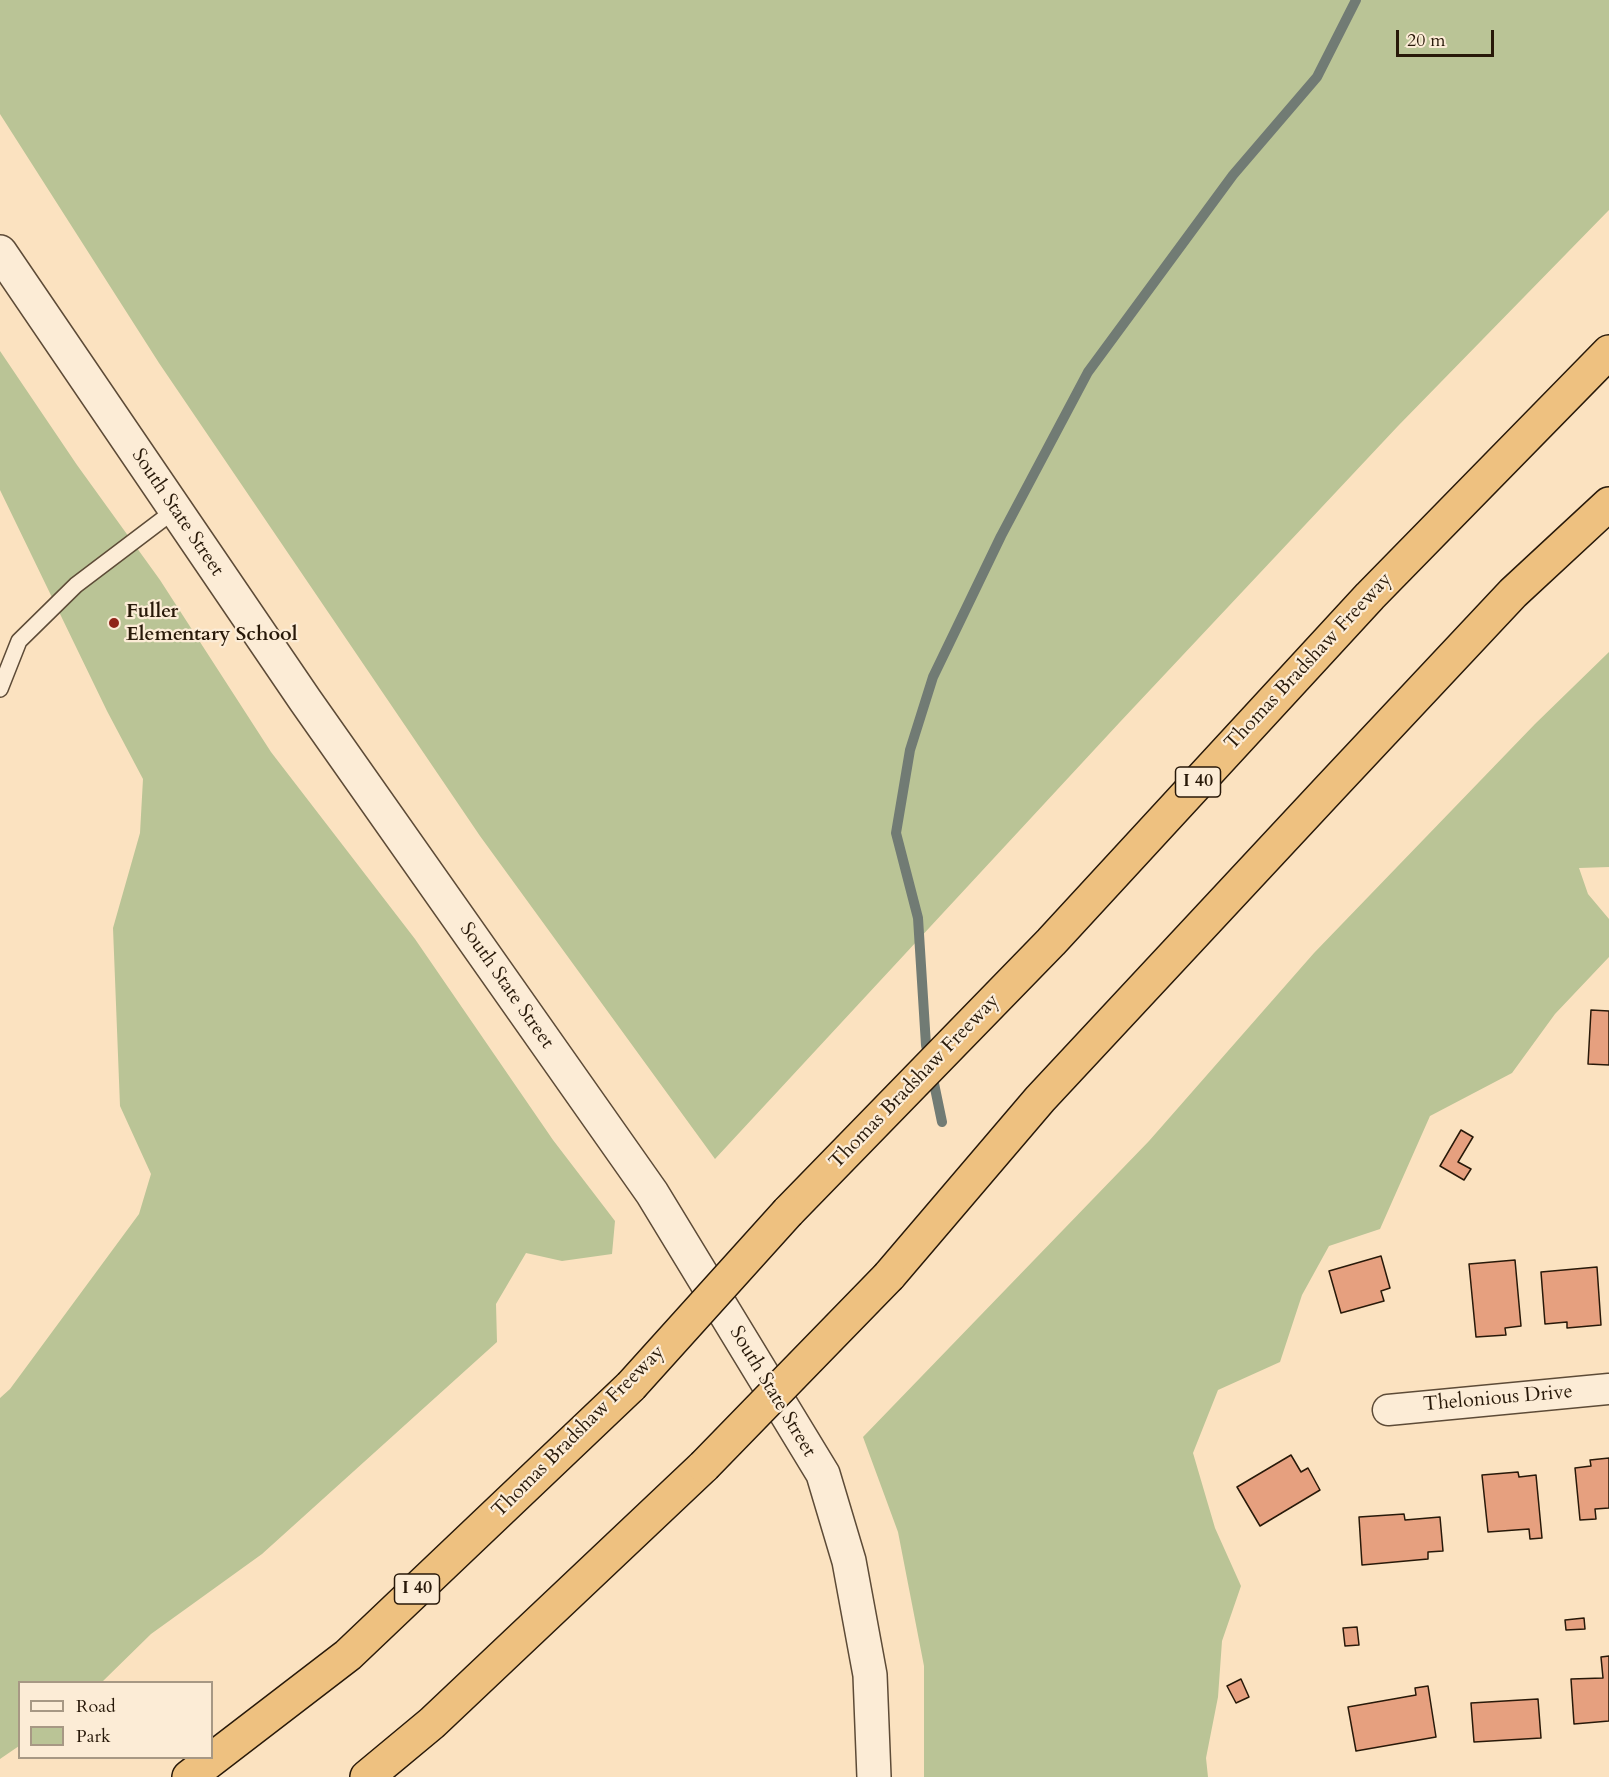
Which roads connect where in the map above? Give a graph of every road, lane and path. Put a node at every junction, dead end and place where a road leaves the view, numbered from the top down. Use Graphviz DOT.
graph roads {
  1 [pos="0,252"];
  2 [pos="1609,352"];
  3 [pos="1609,504"];
  4 [pos="175,510"];
  5 [pos="0,689"];
  6 [pos="1609,1389"];
  7 [pos="1388,1410"];
  8 [pos="213,1758"];
  9 [pos="212,1759"];
  10 [pos="189,1777"];
  11 [pos="367,1777"];
  12 [pos="874,1777"];
  1 -- 4 [label="street, South State Street"];
  2 -- 8 [label="highway, Thomas Bradshaw Freeway / I 40, bridge"];
  3 -- 11 [label="highway, bridge"];
  4 -- 5 [label="lane"];
  4 -- 12 [label="street, South State Street"];
  6 -- 7 [label="street, Thelonious Drive"];
  9 -- 10 [label="highway, Thomas Bradshaw Freeway / I 40, bridge"];
}
